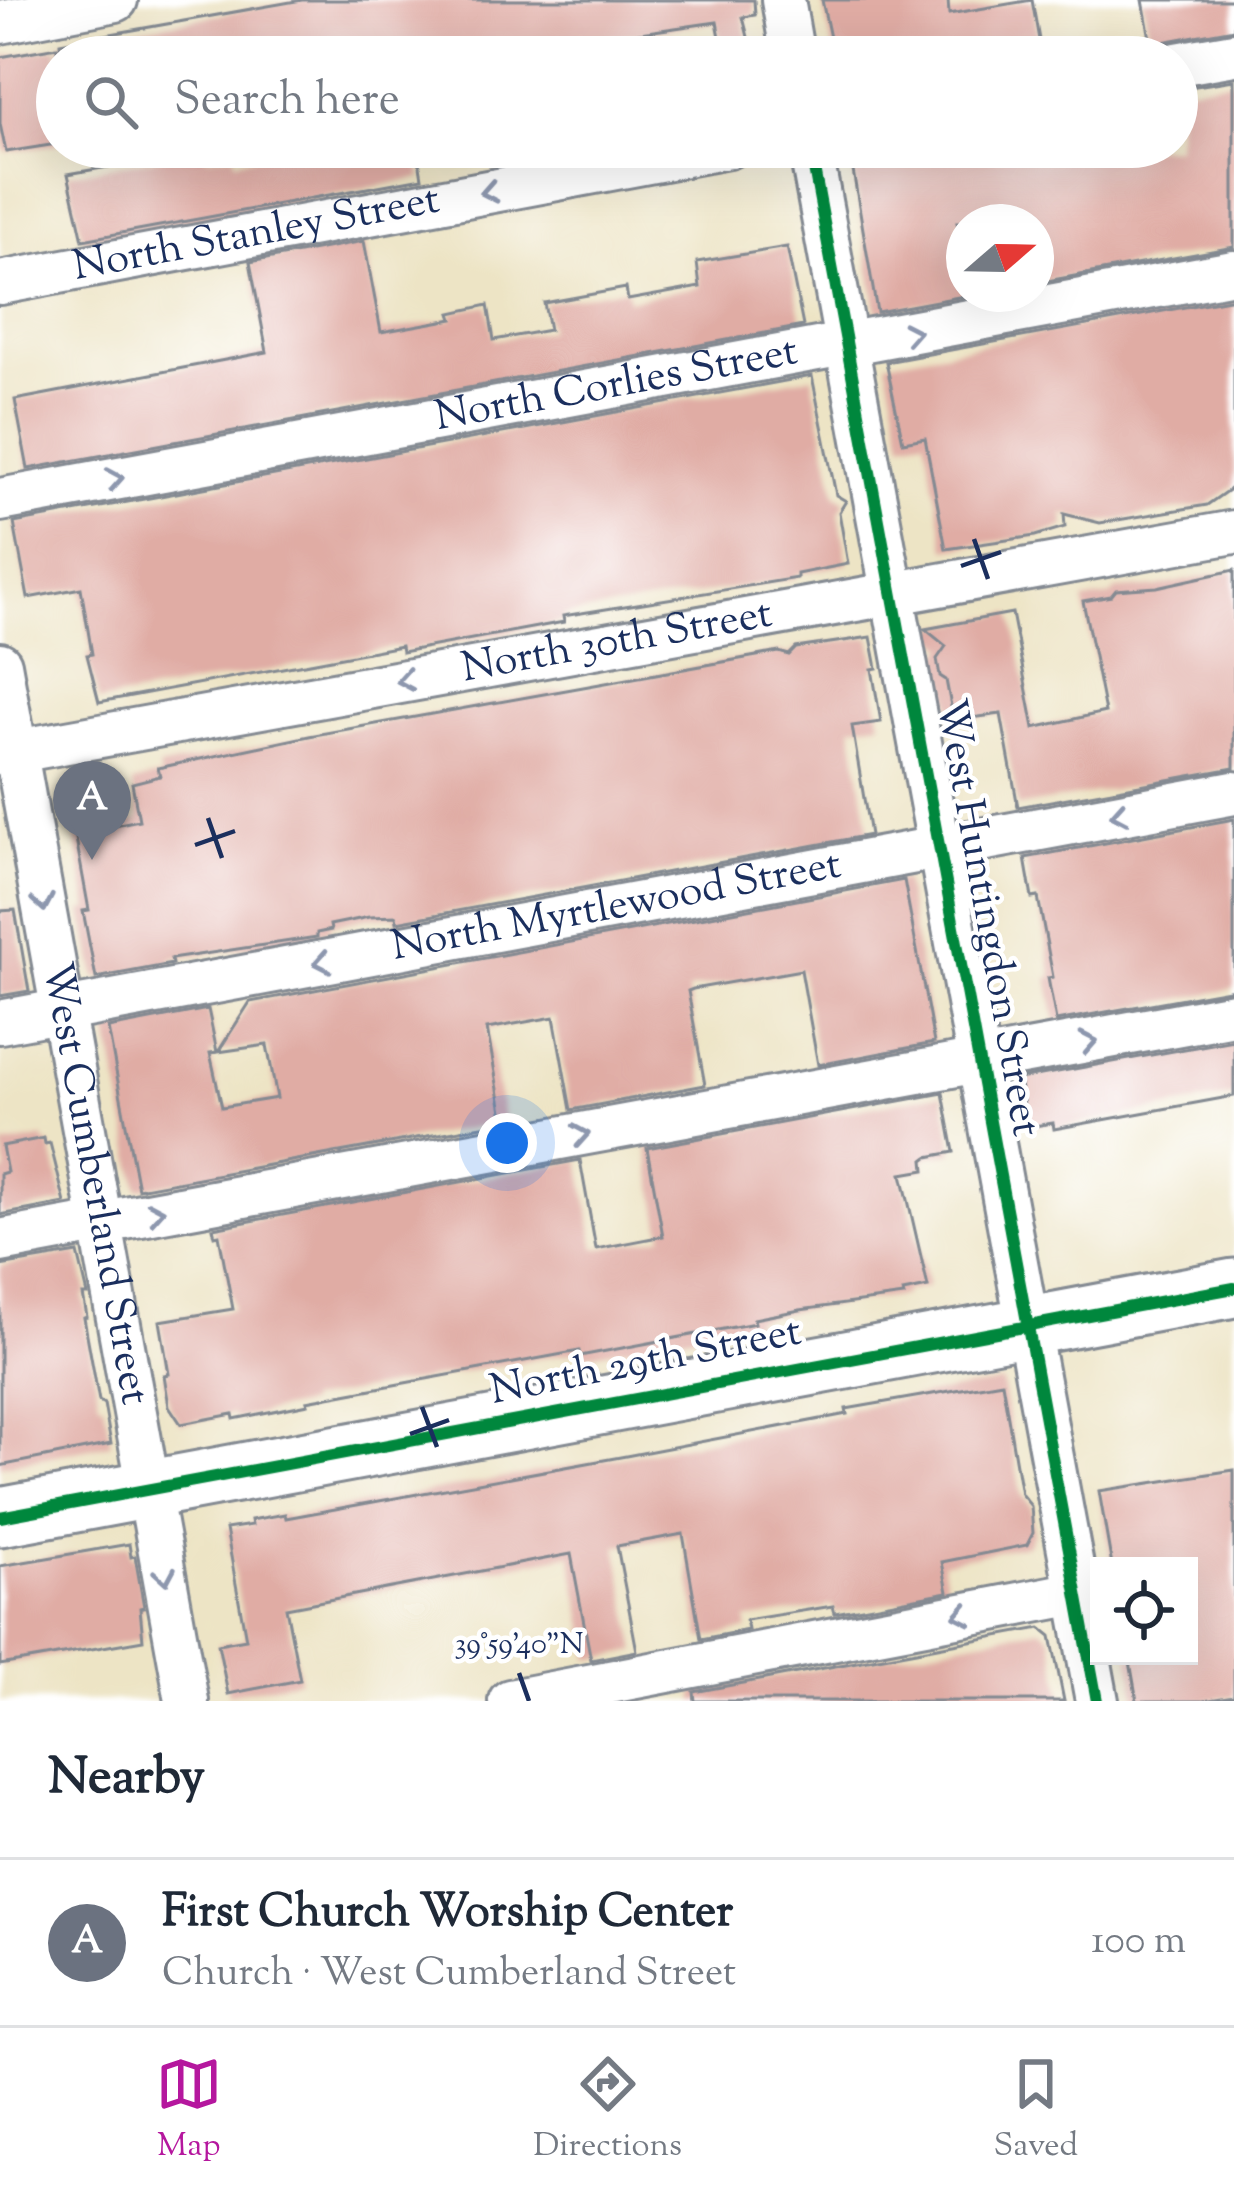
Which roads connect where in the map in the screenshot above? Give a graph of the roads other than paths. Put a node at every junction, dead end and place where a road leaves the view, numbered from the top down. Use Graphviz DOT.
graph roads {
  1 [pos="116,0"];
  2 [pos="783,0"];
  3 [pos="0,22"];
  4 [pos="790,36"];
  5 [pos="1234,53"];
  6 [pos="1198,60"];
  7 [pos="616,168"];
  8 [pos="814,168"];
  9 [pos="1234,272"];
  10 [pos="0,283"];
  11 [pos="846,346"];
  12 [pos="0,500"];
  13 [pos="1234,532"];
  14 [pos="892,592"];
  15 [pos="0,664"];
  16 [pos="8,752"];
  17 [pos="1234,794"];
  18 [pos="939,846"];
  19 [pos="62,1010"];
  20 [pos="1234,1014"];
  21 [pos="0,1022"];
  22 [pos="980,1063"];
  23 [pos="100,1222"];
  24 [pos="0,1241"];
  25 [pos="1234,1288"];
  26 [pos="1028,1326"];
  27 [pos="149,1489"];
  28 [pos="0,1516"];
  29 [pos="1077,1593"];
  30 [pos="187,1701"];
  31 [pos="509,1701"];
  32 [pos="1097,1701"];
  1 -- 3 [label="street"];
  2 -- 4 [label="street"];
  5 -- 6 [label="street"];
  7 -- 10 [label="street, North Stanley Street, one-way"];
  8 -- 11 [label="street, West Huntingdon Street"];
  11 -- 9 [label="street, North Corlies Street, one-way"];
  12 -- 11 [label="street, North Corlies Street, one-way"];
  11 -- 14 [label="street, West Huntingdon Street"];
  13 -- 14 [label="street, North 30th Street"];
  14 -- 16 [label="street, North 30th Street, one-way"];
  14 -- 18 [label="street, West Huntingdon Street"];
  15 -- 16 [label="street, West Cumberland Street"];
  16 -- 19 [label="street, West Cumberland Street, one-way"];
  17 -- 18 [label="street, North Myrtlewood Street, one-way"];
  18 -- 19 [label="street, North Myrtlewood Street, one-way"];
  18 -- 22 [label="street, West Huntingdon Street"];
  19 -- 21 [label="street, North Myrtlewood Street"];
  19 -- 23 [label="street, West Cumberland Street"];
  22 -- 20 [label="street, one-way"];
  23 -- 22 [label="street, one-way"];
  22 -- 26 [label="street, West Huntingdon Street"];
  23 -- 24 [label="street"];
  23 -- 27 [label="street, West Cumberland Street"];
  25 -- 26 [label="street, North 29th Street"];
  26 -- 27 [label="street, North 29th Street"];
  26 -- 29 [label="street, West Huntingdon Street"];
  27 -- 28 [label="street, North 29th Street"];
  27 -- 30 [label="street, West Cumberland Street, one-way"];
  29 -- 31 [label="street, one-way"];
  29 -- 32 [label="street, West Huntingdon Street"];
}
